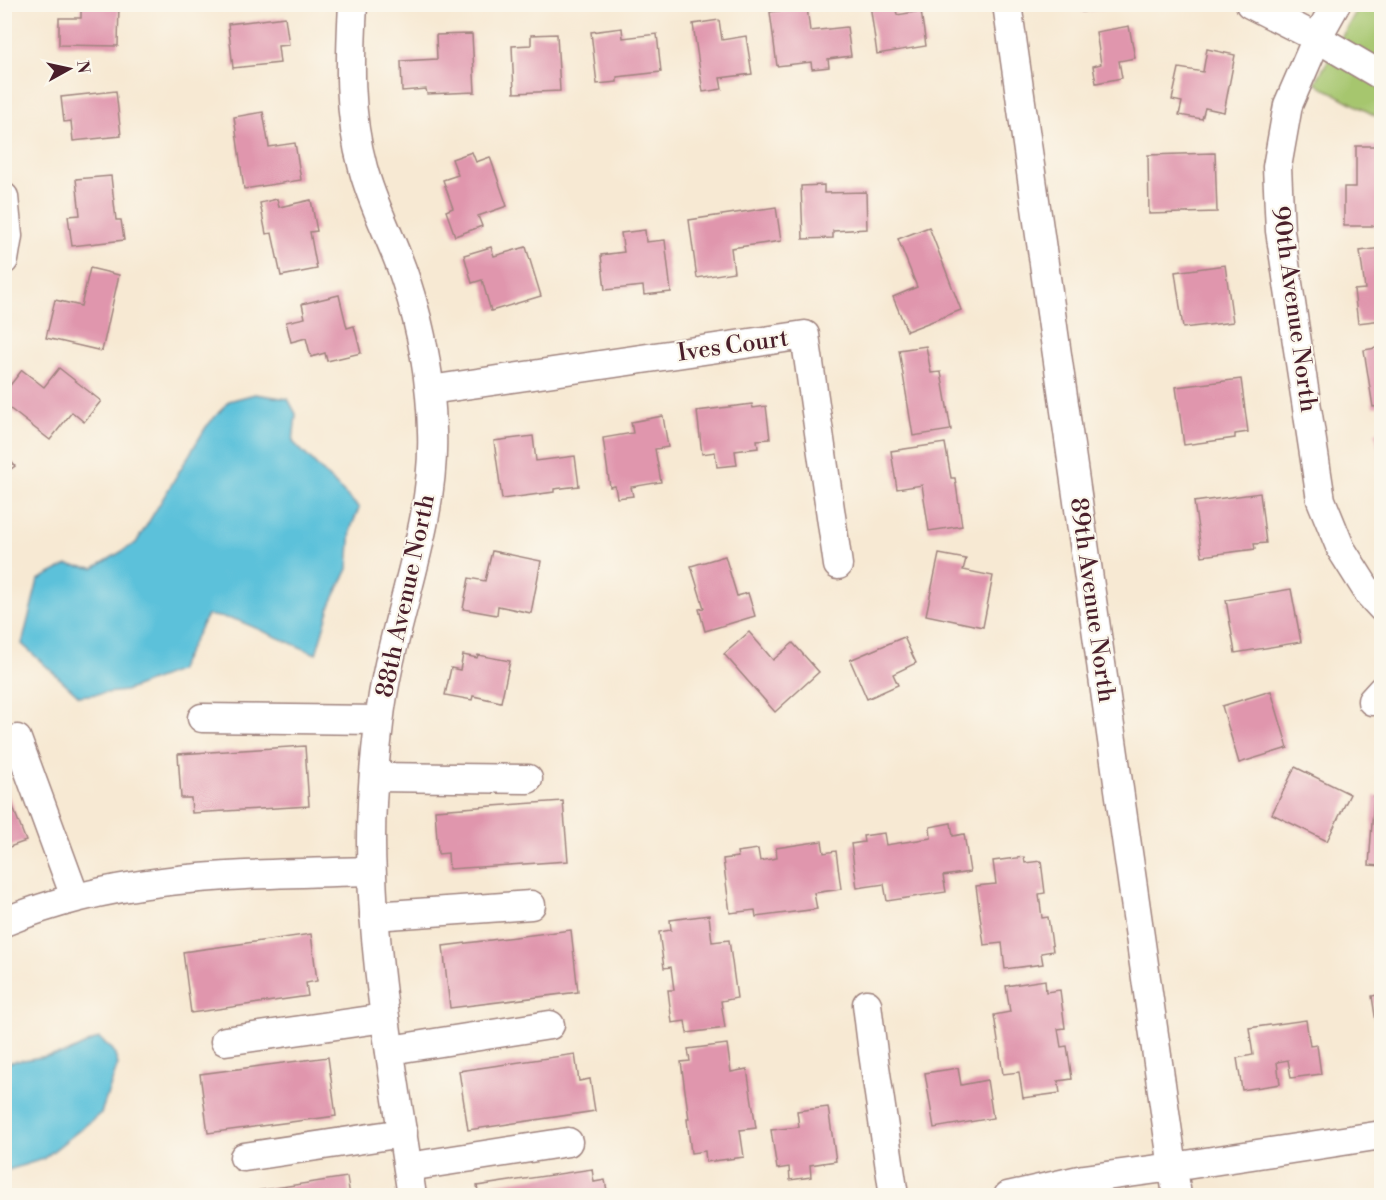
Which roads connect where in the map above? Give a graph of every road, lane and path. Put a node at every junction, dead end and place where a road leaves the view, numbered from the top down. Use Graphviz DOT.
graph roads {
  1 [pos="353,4"];
  2 [pos="1007,4"];
  3 [pos="1250,4"];
  4 [pos="1336,4"];
  5 [pos="1317,38"];
  6 [pos="1382,76"];
  7 [pos="4,197"];
  8 [pos="4,260"];
  9 [pos="430,390"];
  10 [pos="838,565"];
  11 [pos="1382,608"];
  12 [pos="201,718"];
  13 [pos="379,720"];
  14 [pos="17,739"];
  15 [pos="374,777"];
  16 [pos="528,779"];
  17 [pos="371,871"];
  18 [pos="75,897"];
  19 [pos="531,905"];
  20 [pos="374,916"];
  21 [pos="4,922"];
  22 [pos="867,1004"];
  23 [pos="385,1018"];
  24 [pos="550,1025"];
  25 [pos="225,1041"];
  26 [pos="390,1050"];
  27 [pos="403,1133"];
  28 [pos="1382,1135"];
  29 [pos="568,1142"];
  30 [pos="244,1157"];
  31 [pos="408,1167"];
  32 [pos="1173,1167"];
  33 [pos="412,1196"];
  34 [pos="894,1196"];
  35 [pos="1008,1196"];
  36 [pos="1177,1196"];
  1 -- 9 [label="street, 88th Avenue North"];
  2 -- 32 [label="street, 89th Avenue North"];
  3 -- 5 [label="street"];
  4 -- 5 [label="street, 90th Avenue North"];
  5 -- 6 [label="street"];
  5 -- 11 [label="street, 90th Avenue North"];
  7 -- 8 [label="street"];
  9 -- 10 [label="street, Ives Court"];
  9 -- 13 [label="street, 88th Avenue North"];
  12 -- 13 [label="street"];
  13 -- 15 [label="street, 88th Avenue North"];
  14 -- 18 [label="street"];
  15 -- 16 [label="street"];
  15 -- 17 [label="street, 88th Avenue North"];
  17 -- 18 [label="street"];
  17 -- 20 [label="street, 88th Avenue North"];
  18 -- 21 [label="street"];
  19 -- 20 [label="street"];
  20 -- 23 [label="street, 88th Avenue North"];
  22 -- 34 [label="street"];
  23 -- 25 [label="street"];
  23 -- 26 [label="street, 88th Avenue North"];
  24 -- 26 [label="street"];
  26 -- 27 [label="street, 88th Avenue North"];
  27 -- 30 [label="street"];
  27 -- 31 [label="street, 88th Avenue North"];
  28 -- 32 [label="street"];
  29 -- 31 [label="street"];
  31 -- 33 [label="street, 88th Avenue North"];
  32 -- 35 [label="street"];
  32 -- 36 [label="street, 89th Avenue North"];
}
